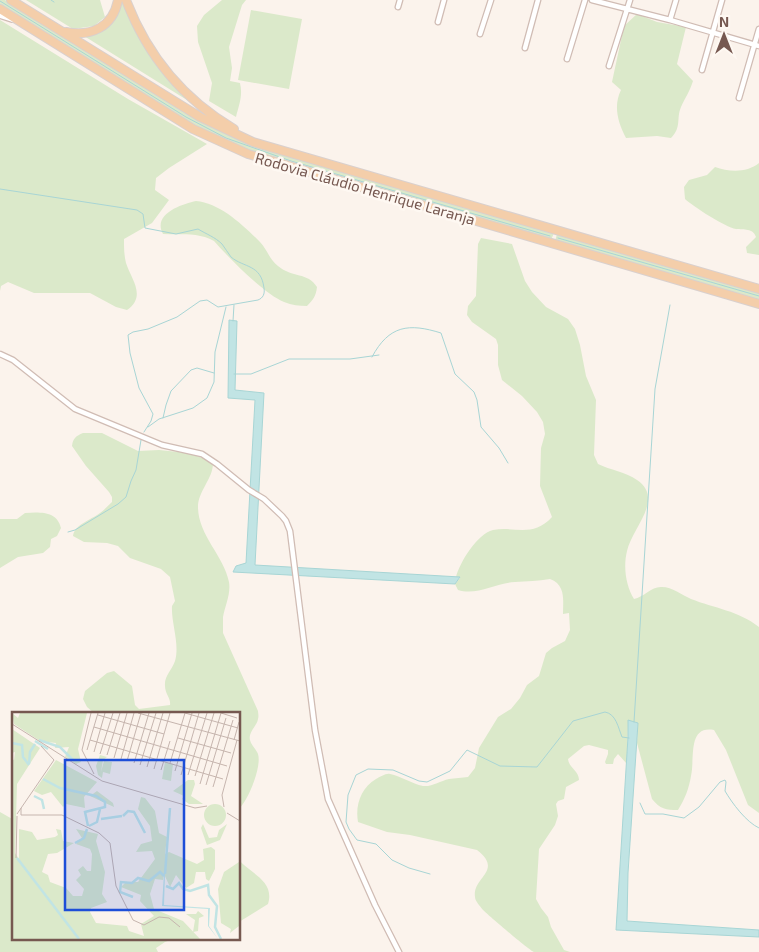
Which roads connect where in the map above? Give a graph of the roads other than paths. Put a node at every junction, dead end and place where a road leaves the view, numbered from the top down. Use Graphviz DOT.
graph roads {
  1 [pos="11,0"];
  2 [pos="118,0"];
  3 [pos="126,0"];
  4 [pos="400,0"];
  5 [pos="444,0"];
  6 [pos="491,0"];
  7 [pos="538,0"];
  8 [pos="585,0"];
  9 [pos="592,0"];
  10 [pos="630,0"];
  11 [pos="676,0"];
  12 [pos="722,0"];
  13 [pos="398,8"];
  14 [pos="0,9"];
  15 [pos="627,9"];
  16 [pos="0,14"];
  17 [pos="670,20"];
  18 [pos="438,22"];
  19 [pos="24,24"];
  20 [pos="759,29"];
  21 [pos="60,30"];
  22 [pos="712,32"];
  23 [pos="480,34"];
  24 [pos="757,46"];
  25 [pos="525,48"];
  26 [pos="567,59"];
  27 [pos="609,66"];
  28 [pos="702,70"];
  29 [pos="739,98"];
  30 [pos="281,151"];
  31 [pos="759,289"];
  32 [pos="759,304"];
  33 [pos="0,354"];
  34 [pos="398,952"];
  1 -- 21 [label="main road, Rodovia Cláudio Henrique Laranja"];
  2 -- 21 [label="main road"];
  3 -- 30 [label="main road"];
  4 -- 13 [label="street"];
  5 -- 18 [label="street"];
  6 -- 23 [label="street"];
  7 -- 25 [label="street"];
  8 -- 26 [label="street"];
  9 -- 15 [label="street"];
  10 -- 15 [label="street"];
  11 -- 17 [label="street"];
  12 -- 22 [label="street"];
  14 -- 19 [label="main road, Rodovia Cláudio Henrique Laranja"];
  15 -- 17 [label="street"];
  15 -- 27 [label="street"];
  16 -- 19 [label="street"];
  17 -- 22 [label="street"];
  19 -- 32 [label="main road, Rodovia Cláudio Henrique Laranja"];
  20 -- 24 [label="street"];
  21 -- 30 [label="main road, Rodovia Cláudio Henrique Laranja"];
  22 -- 24 [label="street"];
  22 -- 28 [label="street"];
  24 -- 29 [label="street"];
  30 -- 31 [label="main road, Rodovia Cláudio Henrique Laranja"];
  33 -- 34 [label="street"];
}
